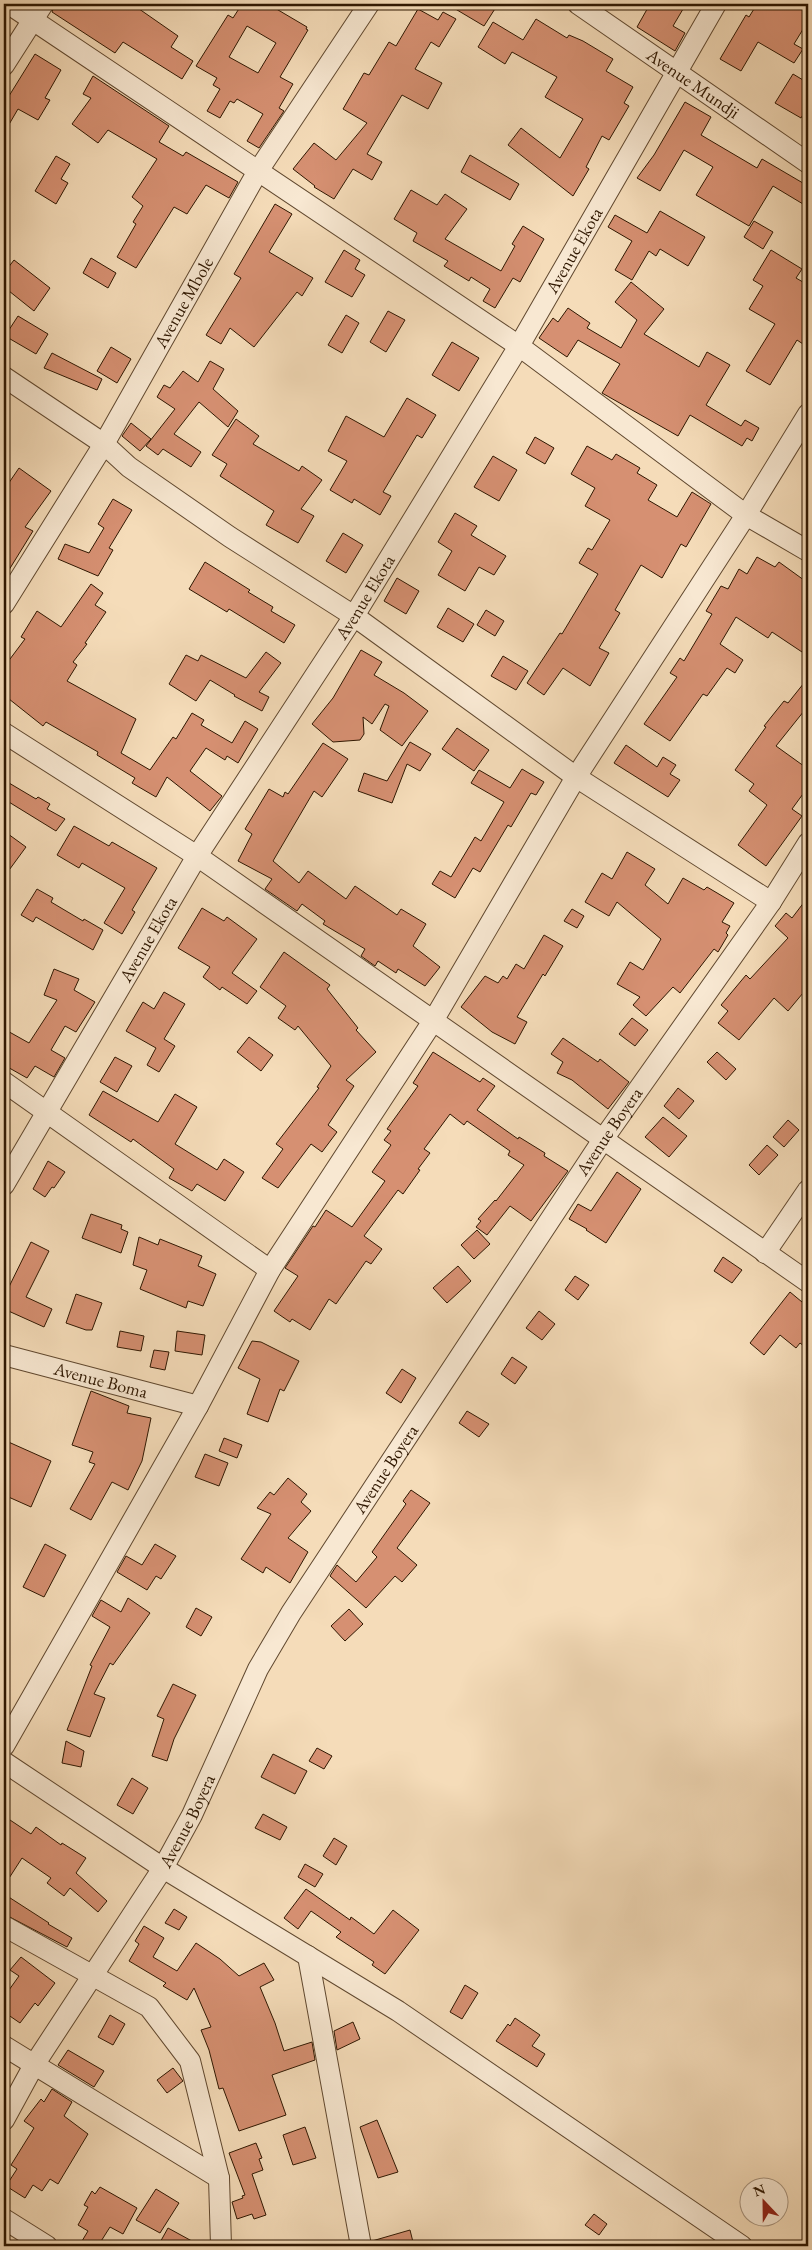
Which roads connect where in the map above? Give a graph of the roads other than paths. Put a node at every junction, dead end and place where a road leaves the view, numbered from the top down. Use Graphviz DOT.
graph roads {
  1 [pos="9,4"];
  2 [pos="369,4"];
  3 [pos="578,4"];
  4 [pos="716,4"];
  5 [pos="38,11"];
  6 [pos="4,65"];
  7 [pos="676,71"];
  8 [pos="808,163"];
  9 [pos="258,171"];
  10 [pos="519,346"];
  11 [pos="4,376"];
  12 [pos="808,414"];
  13 [pos="104,444"];
  14 [pos="746,515"];
  15 [pos="808,551"];
  16 [pos="4,604"];
  17 [pos="354,616"];
  18 [pos="4,733"];
  19 [pos="576,777"];
  20 [pos="808,843"];
  21 [pos="197,856"];
  22 [pos="771,902"];
  23 [pos="433,1021"];
  24 [pos="4,1082"];
  25 [pos="47,1112"];
  26 [pos="604,1138"];
  27 [pos="4,1185"];
  28 [pos="808,1190"];
  29 [pos="765,1253"];
  30 [pos="270,1270"];
  31 [pos="808,1282"];
  32 [pos="4,1355"];
  33 [pos="198,1406"];
  34 [pos="4,1746"];
  35 [pos="4,1762"];
  36 [pos="163,1868"];
  37 [pos="4,1926"];
  38 [pos="308,1956"];
  39 [pos="92,1977"];
  40 [pos="4,2046"];
  41 [pos="34,2065"];
  42 [pos="4,2120"];
  43 [pos="219,2178"];
  44 [pos="4,2219"];
  45 [pos="47,2246"];
  46 [pos="221,2246"];
  47 [pos="361,2246"];
  48 [pos="742,2246"];
  1 -- 5 [label="street"];
  2 -- 9 [label="street, Avenue Mbole"];
  3 -- 7 [label="street, Avenue Mundji"];
  4 -- 7 [label="street, Avenue Ekota"];
  5 -- 6 [label="street"];
  5 -- 9 [label="street"];
  7 -- 8 [label="street, Avenue Mundji"];
  7 -- 10 [label="street, Avenue Ekota"];
  9 -- 10 [label="street"];
  9 -- 13 [label="street, Avenue Mbole"];
  10 -- 14 [label="street"];
  10 -- 17 [label="street, Avenue Ekota"];
  11 -- 13 [label="street"];
  12 -- 14 [label="street"];
  13 -- 16 [label="street, Avenue Mbole"];
  13 -- 17 [label="street"];
  14 -- 15 [label="street"];
  14 -- 19 [label="street"];
  17 -- 19 [label="street"];
  17 -- 21 [label="street, Avenue Ekota"];
  18 -- 21 [label="street"];
  19 -- 22 [label="street"];
  19 -- 23 [label="street"];
  20 -- 22 [label="street, Avenue Boyera"];
  21 -- 23 [label="street"];
  21 -- 25 [label="street, Avenue Ekota"];
  22 -- 26 [label="street, Avenue Boyera"];
  23 -- 26 [label="street"];
  23 -- 30 [label="street"];
  24 -- 25 [label="street"];
  25 -- 27 [label="street, Avenue Ekota"];
  25 -- 30 [label="street"];
  26 -- 29 [label="street"];
  26 -- 36 [label="street, Avenue Boyera"];
  28 -- 29 [label="street"];
  29 -- 31 [label="street"];
  30 -- 33 [label="street"];
  32 -- 33 [label="street, Avenue Boma"];
  33 -- 34 [label="street"];
  35 -- 36 [label="street"];
  36 -- 38 [label="street"];
  36 -- 39 [label="street, Avenue Boyera"];
  37 -- 39 [label="street"];
  38 -- 47 [label="street"];
  38 -- 48 [label="street"];
  39 -- 41 [label="street, Avenue Boyera"];
  39 -- 43 [label="street"];
  40 -- 41 [label="street"];
  41 -- 42 [label="street, Avenue Boyera"];
  41 -- 43 [label="street"];
  43 -- 46 [label="street"];
  44 -- 45 [label="street"];
}
